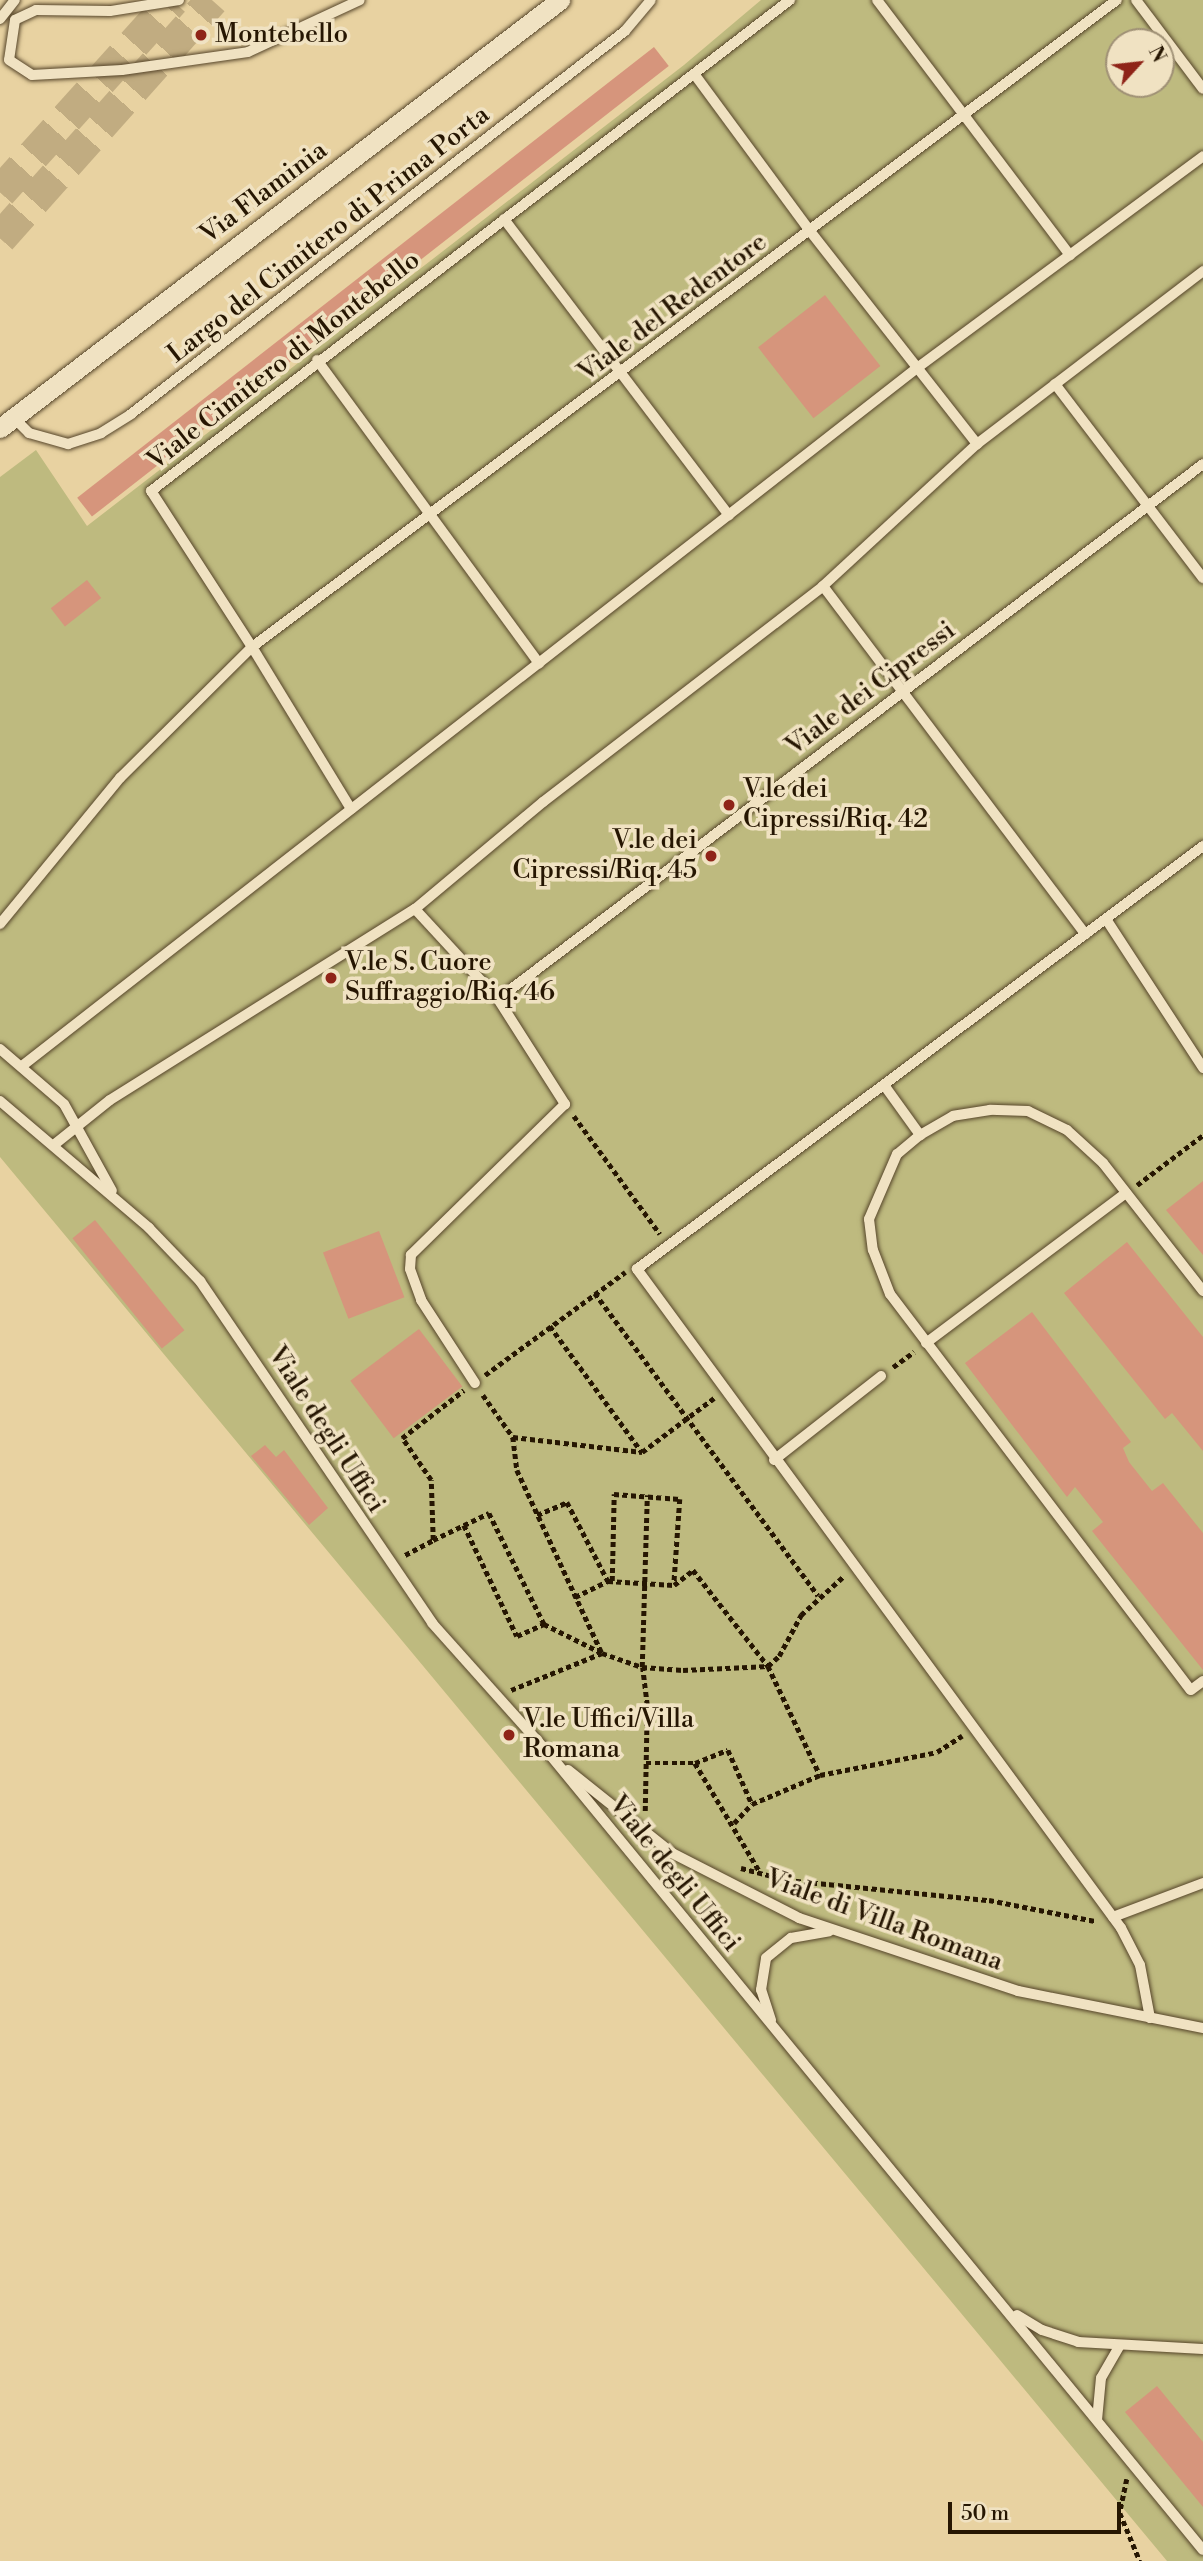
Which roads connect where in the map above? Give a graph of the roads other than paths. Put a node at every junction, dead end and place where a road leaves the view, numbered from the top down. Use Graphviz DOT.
graph roads {
  1 [pos="15,0"];
  2 [pos="178,0"];
  3 [pos="360,0"];
  4 [pos="561,0"];
  5 [pos="651,0"];
  6 [pos="790,0"];
  7 [pos="877,0"];
  8 [pos="1117,0"];
  9 [pos="1136,0"];
  10 [pos="0,19"];
  11 [pos="695,75"];
  12 [pos="1203,89"];
  13 [pos="962,118"];
  14 [pos="1203,156"];
  15 [pos="504,219"];
  16 [pos="810,231"];
  17 [pos="1070,255"];
  18 [pos="1203,271"];
  19 [pos="317,360"];
  20 [pos="917,368"];
  21 [pos="621,373"];
  22 [pos="1055,384"];
  23 [pos="7,422"];
  24 [pos="977,444"];
  25 [pos="1203,464"];
  26 [pos="1148,506"];
  27 [pos="431,515"];
  28 [pos="729,515"];
  29 [pos="1203,578"];
  30 [pos="823,586"];
  31 [pos="252,647"];
  32 [pos="539,663"];
  33 [pos="901,694"];
  34 [pos="351,809"];
  35 [pos="1203,846"];
  36 [pos="415,909"];
  37 [pos="1106,919"];
  38 [pos="0,925"];
  39 [pos="1085,934"];
  40 [pos="498,999"];
  41 [pos="0,1049"];
  42 [pos="22,1066"];
  43 [pos="1203,1068"];
  44 [pos="884,1085"];
  45 [pos="0,1101"];
  46 [pos="80,1127"];
  47 [pos="920,1135"];
  48 [pos="55,1144"];
  49 [pos="1126,1193"];
  50 [pos="115,1198"];
  51 [pos="1203,1291"];
  52 [pos="926,1343"];
  53 [pos="881,1376"];
  54 [pos="474,1383"];
  55 [pos="774,1460"];
  56 [pos="1203,1681"];
  57 [pos="551,1756"];
  58 [pos="1203,1883"];
  59 [pos="1113,1917"];
  60 [pos="832,1930"];
  61 [pos="1150,2018"];
  62 [pos="1203,2028"];
  63 [pos="786,2044"];
  64 [pos="1006,2306"];
  65 [pos="1119,2347"];
  66 [pos="1203,2349"];
  67 [pos="1097,2420"];
  68 [pos="1203,2550"];
  1 -- 10 [label="lane"];
  2 -- 3 [label="lane"];
  4 -- 23 [label="street, Via Flaminia"];
  5 -- 23 [label="lane, Largo del Cimitero di Prima Porta"];
  6 -- 11 [label="lane, Viale Cimitero di Montebello"];
  7 -- 13 [label="lane"];
  8 -- 13 [label="lane, Viale del Redentore"];
  9 -- 12 [label="lane"];
  11 -- 15 [label="lane, Viale Cimitero di Montebello"];
  11 -- 16 [label="lane"];
  13 -- 16 [label="lane, Viale del Redentore"];
  13 -- 17 [label="lane"];
  14 -- 17 [label="lane"];
  15 -- 19 [label="lane, Viale Cimitero di Montebello"];
  15 -- 21 [label="lane"];
  16 -- 20 [label="lane"];
  16 -- 21 [label="lane, Viale del Redentore"];
  17 -- 20 [label="lane"];
  18 -- 22 [label="lane"];
  19 -- 27 [label="lane"];
  19 -- 31 [label="lane, Viale Cimitero di Montebello"];
  20 -- 24 [label="lane"];
  20 -- 28 [label="lane"];
  21 -- 27 [label="lane, Viale del Redentore"];
  21 -- 28 [label="lane"];
  22 -- 24 [label="lane"];
  22 -- 26 [label="lane"];
  24 -- 30 [label="lane"];
  25 -- 26 [label="lane, Viale dei Cipressi"];
  26 -- 29 [label="lane"];
  26 -- 33 [label="lane, Viale dei Cipressi"];
  27 -- 31 [label="lane, Viale del Redentore"];
  27 -- 32 [label="lane"];
  28 -- 32 [label="lane"];
  30 -- 33 [label="lane"];
  30 -- 36 [label="lane"];
  31 -- 34 [label="lane"];
  31 -- 38 [label="lane"];
  32 -- 34 [label="lane"];
  33 -- 39 [label="lane"];
  33 -- 40 [label="lane, Viale dei Cipressi"];
  34 -- 42 [label="lane"];
  35 -- 37 [label="lane"];
  36 -- 40 [label="lane"];
  36 -- 46 [label="lane"];
  37 -- 39 [label="lane"];
  37 -- 43 [label="lane"];
  39 -- 44 [label="lane"];
  40 -- 54 [label="lane"];
  41 -- 42 [label="lane, Viale degli Uffici"];
  42 -- 46 [label="lane, Viale degli Uffici"];
  44 -- 47 [label="lane"];
  44 -- 55 [label="lane"];
  45 -- 48 [label="lane, Viale degli Uffici"];
  46 -- 48 [label="lane"];
  46 -- 50 [label="lane, Viale degli Uffici"];
  47 -- 49 [label="lane"];
  47 -- 52 [label="lane"];
  48 -- 50 [label="lane, Viale degli Uffici"];
  49 -- 51 [label="lane"];
  49 -- 52 [label="lane"];
  50 -- 57 [label="lane, Viale degli Uffici"];
  52 -- 56 [label="lane"];
  53 -- 55 [label="lane"];
  55 -- 59 [label="lane"];
  57 -- 60 [label="lane, Viale di Villa Romana"];
  57 -- 63 [label="lane, Viale degli Uffici"];
  58 -- 59 [label="lane"];
  59 -- 61 [label="lane"];
  60 -- 61 [label="lane, Viale di Villa Romana"];
  60 -- 63 [label="lane"];
  61 -- 62 [label="lane, Viale di Villa Romana"];
  63 -- 64 [label="lane, Viale degli Uffici"];
  64 -- 65 [label="lane"];
  64 -- 67 [label="lane, Viale degli Uffici"];
  65 -- 66 [label="lane"];
  65 -- 67 [label="lane"];
  67 -- 68 [label="lane, Viale degli Uffici"];
}
